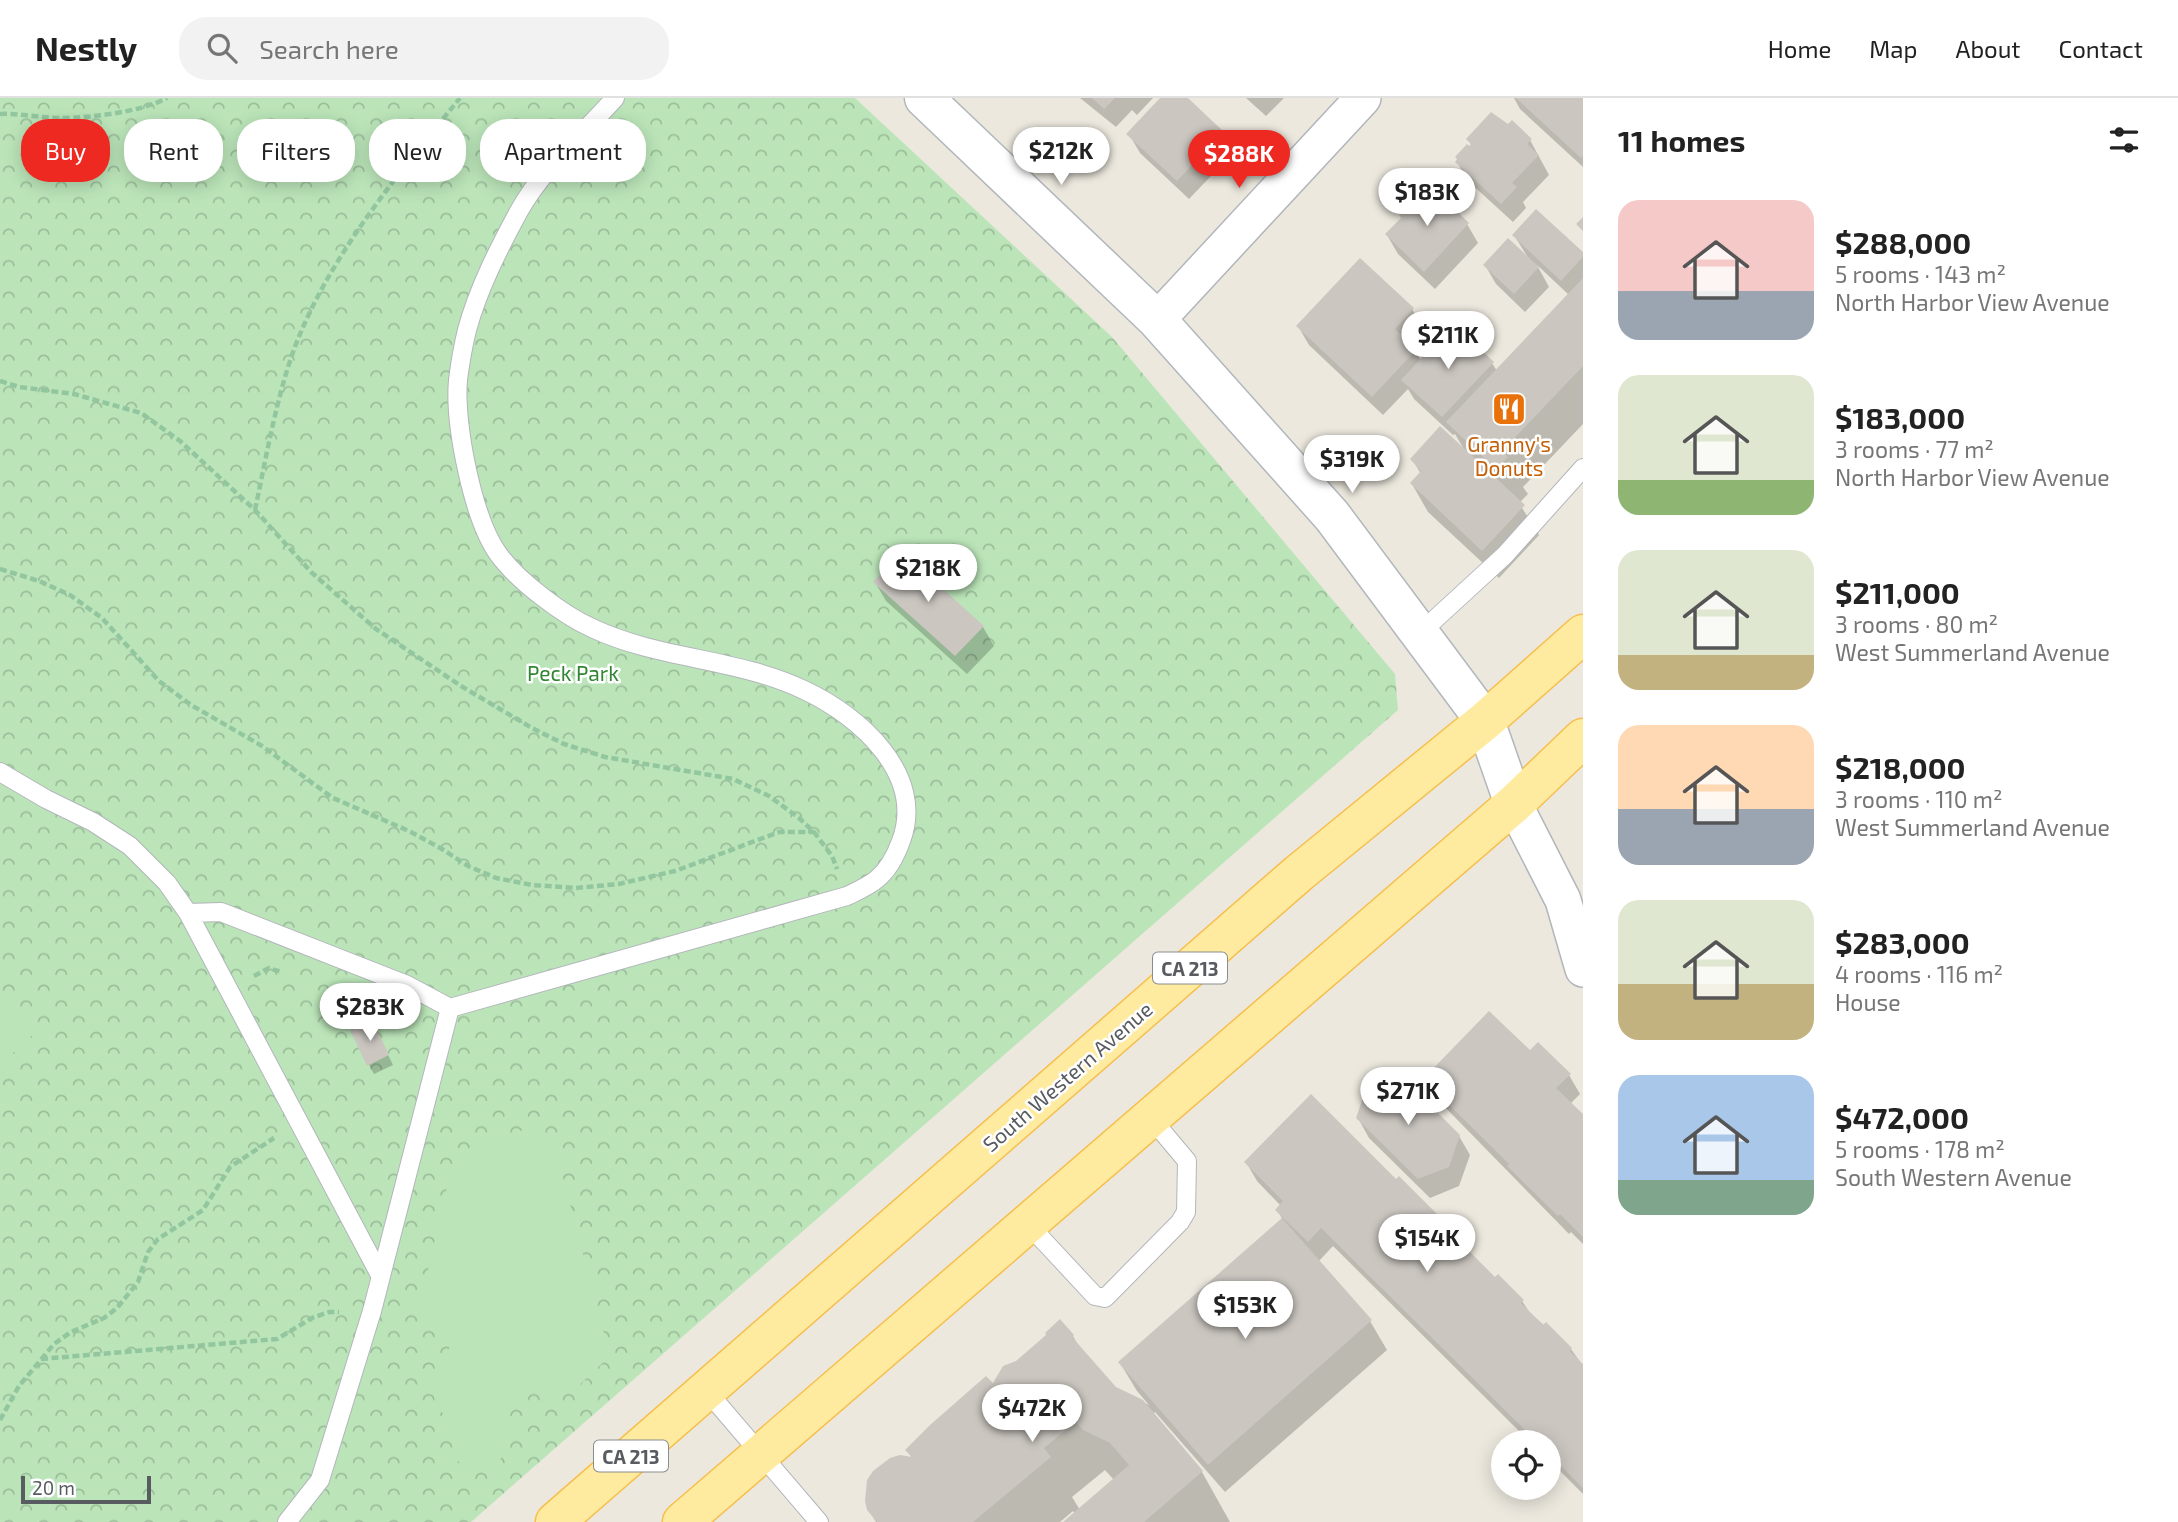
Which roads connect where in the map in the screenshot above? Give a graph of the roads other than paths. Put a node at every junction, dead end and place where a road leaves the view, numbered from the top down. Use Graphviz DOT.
graph roads {
  1 [pos="615,98"];
  2 [pos="924,98"];
  3 [pos="1363,98"];
  4 [pos="1157,320"];
  5 [pos="1583,468"];
  6 [pos="1420,634"];
  7 [pos="1583,634"];
  8 [pos="1485,721"];
  9 [pos="1583,738"];
  10 [pos="0,772"];
  11 [pos="1514,804"];
  12 [pos="188,913"];
  13 [pos="1577,922"];
  14 [pos="1583,969"];
  15 [pos="450,1008"];
  16 [pos="1150,1117"];
  17 [pos="1027,1223"];
  18 [pos="380,1275"];
  19 [pos="706,1390"];
  20 [pos="762,1453"];
  21 [pos="287,1522"];
  22 [pos="555,1522"];
  23 [pos="682,1522"];
  24 [pos="819,1522"];
  1 -- 15 [label="lane"];
  2 -- 4 [label="main road"];
  3 -- 4 [label="street"];
  4 -- 6 [label="main road"];
  5 -- 6 [label="lane"];
  6 -- 8 [label="main road"];
  7 -- 8 [label="main road, South Western Avenue / CA 213"];
  8 -- 11 [label="main road"];
  8 -- 19 [label="main road, South Western Avenue / CA 213"];
  9 -- 11 [label="main road"];
  10 -- 12 [label="lane"];
  11 -- 13 [label="street"];
  11 -- 16 [label="main road"];
  12 -- 15 [label="lane"];
  12 -- 18 [label="lane"];
  13 -- 14 [label="street"];
  15 -- 18 [label="lane"];
  16 -- 17 [label="main road"];
  16 -- 17 [label="lane"];
  17 -- 20 [label="main road"];
  18 -- 21 [label="lane"];
  19 -- 20 [label="lane"];
  19 -- 22 [label="main road, South Western Avenue / CA 213"];
  20 -- 23 [label="main road"];
  20 -- 24 [label="lane"];
}
